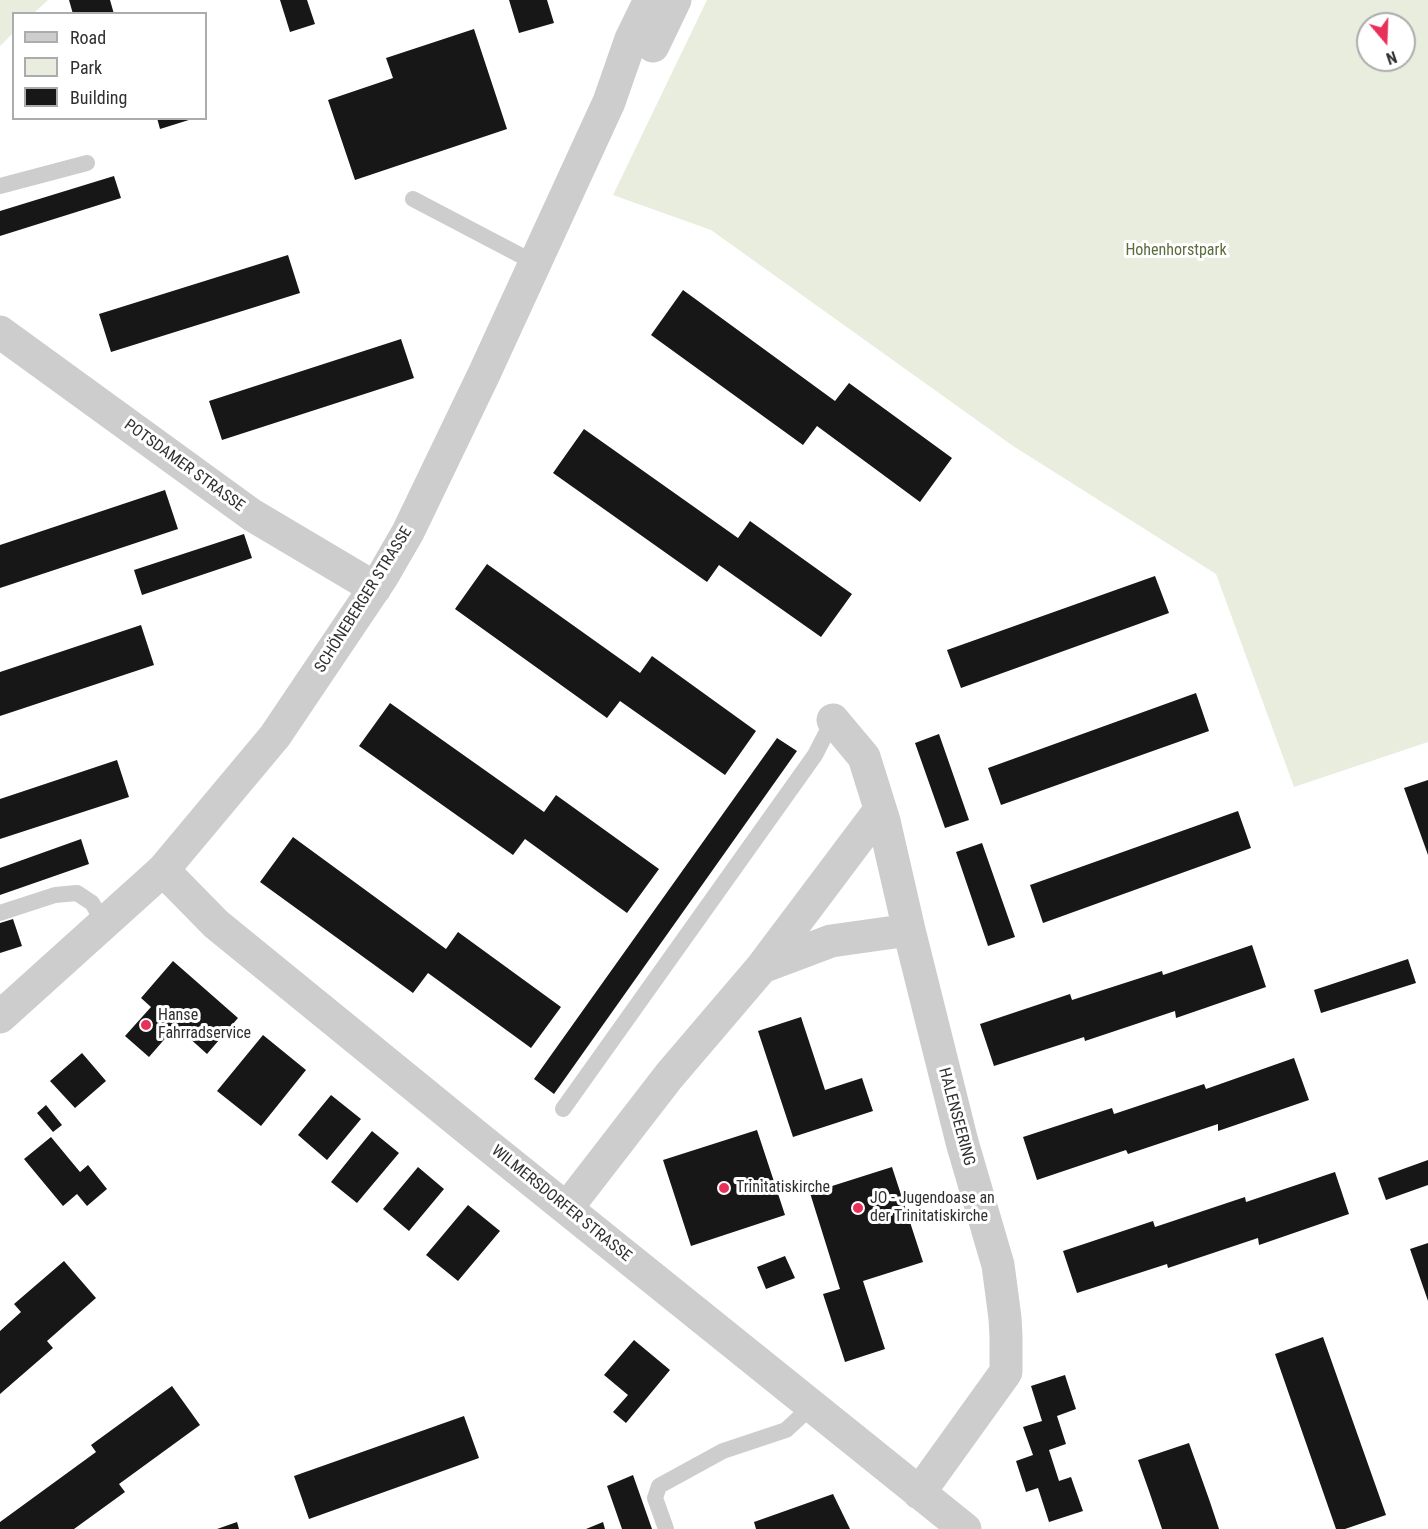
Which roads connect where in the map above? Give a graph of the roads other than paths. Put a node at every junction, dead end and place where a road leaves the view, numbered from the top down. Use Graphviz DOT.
graph roads {
  1 [pos="650,0"];
  2 [pos="675,0"];
  3 [pos="609,102"];
  4 [pos="87,162"];
  5 [pos="0,186"];
  6 [pos="413,199"];
  7 [pos="535,263"];
  8 [pos="0,332"];
  9 [pos="375,588"];
  10 [pos="833,720"];
  11 [pos="880,810"];
  12 [pos="163,870"];
  13 [pos="0,914"];
  14 [pos="104,923"];
  15 [pos="909,930"];
  16 [pos="762,967"];
  17 [pos="0,1017"];
  18 [pos="563,1109"];
  19 [pos="567,1208"];
  20 [pos="812,1406"];
  21 [pos="919,1493"];
  22 [pos="666,1529"];
  23 [pos="965,1529"];
  1 -- 3 [label="street, SCHÖNEBERGER STRASSE"];
  2 -- 3 [label="street, SCHÖNEBERGER STRASSE"];
  3 -- 7 [label="street, SCHÖNEBERGER STRASSE"];
  4 -- 5 [label="lane"];
  6 -- 7 [label="lane"];
  7 -- 9 [label="street, SCHÖNEBERGER STRASSE"];
  8 -- 9 [label="street, POTSDAMER STRASSE"];
  9 -- 12 [label="street, SCHÖNEBERGER STRASSE"];
  10 -- 11 [label="street, HALENSEERING"];
  10 -- 18 [label="lane"];
  11 -- 15 [label="street, HALENSEERING"];
  11 -- 16 [label="street"];
  12 -- 14 [label="street, SCHÖNEBERGER STRASSE"];
  12 -- 19 [label="street, WILMERSDORFER STRASSE"];
  13 -- 14 [label="lane"];
  14 -- 17 [label="street, SCHÖNEBERGER STRASSE"];
  15 -- 16 [label="street"];
  15 -- 21 [label="street, HALENSEERING"];
  16 -- 19 [label="street"];
  19 -- 20 [label="street, WILMERSDORFER STRASSE"];
  20 -- 21 [label="street, WILMERSDORFER STRASSE"];
  20 -- 22 [label="lane"];
  21 -- 23 [label="street, WILMERSDORFER STRASSE"];
}
